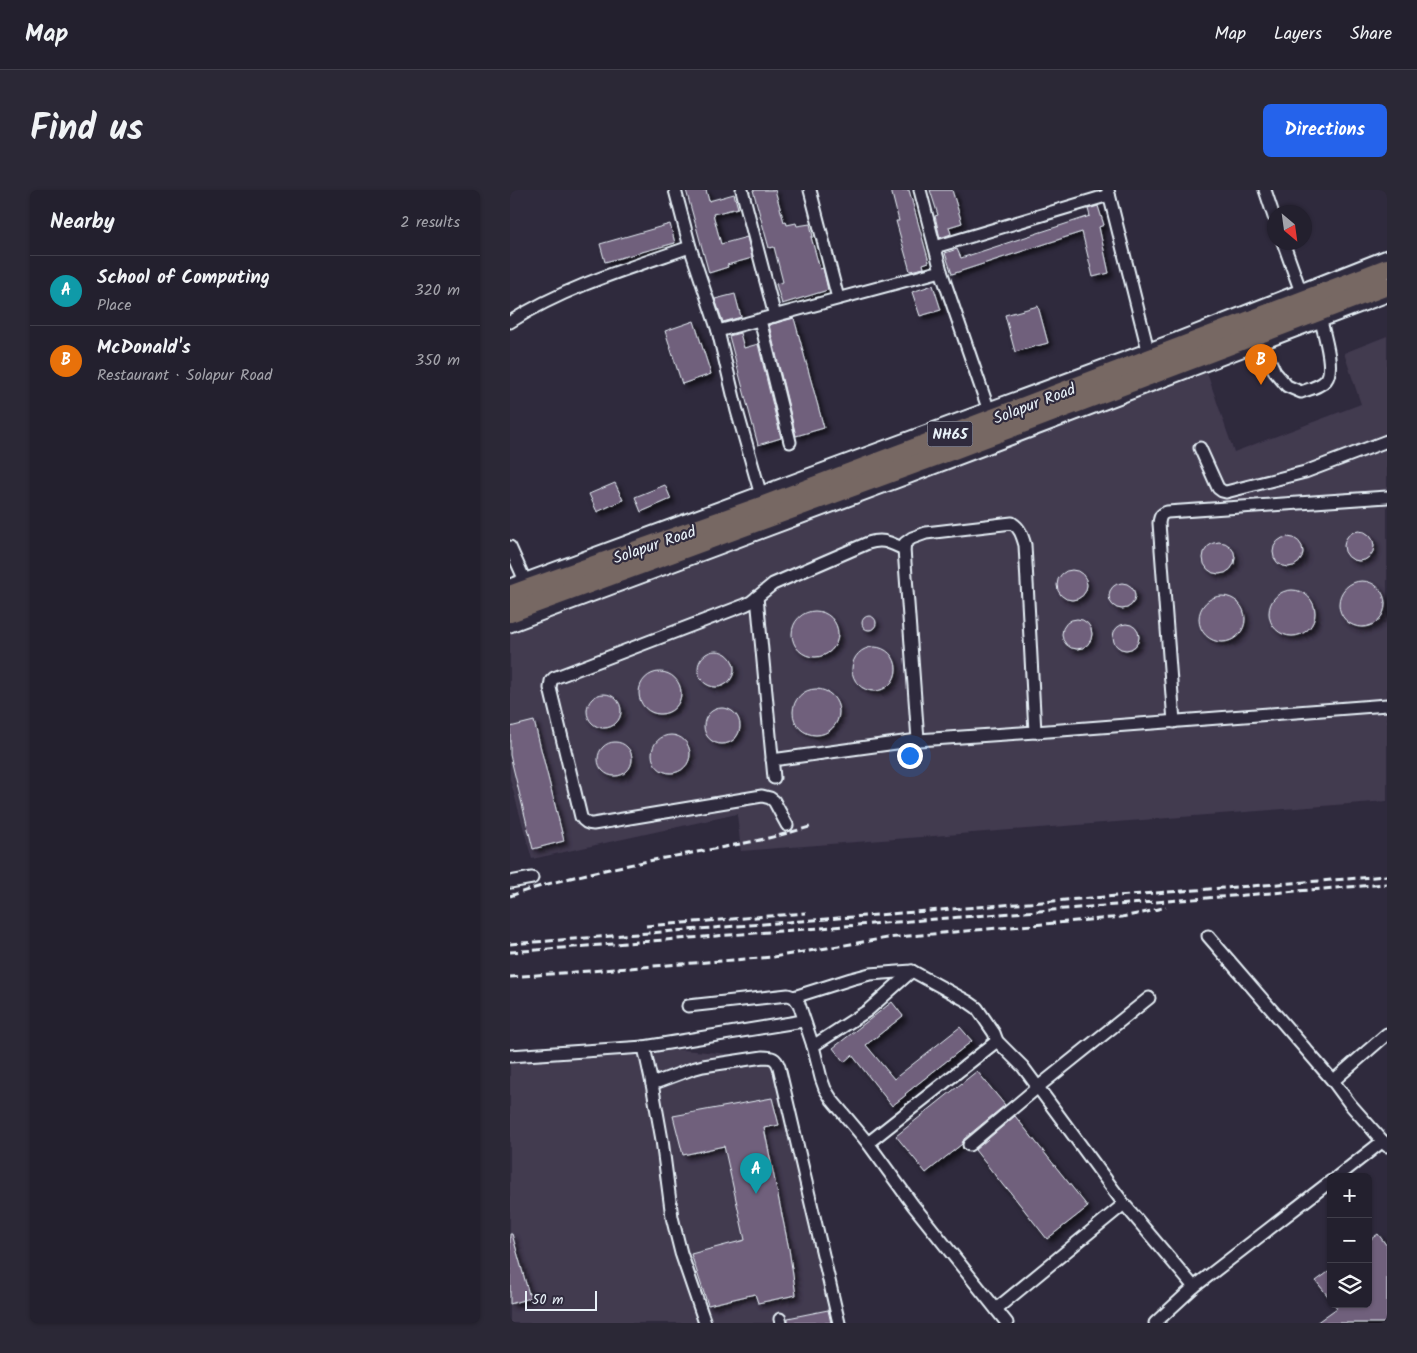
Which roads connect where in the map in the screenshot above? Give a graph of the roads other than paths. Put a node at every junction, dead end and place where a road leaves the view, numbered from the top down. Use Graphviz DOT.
graph roads {
  1 [pos="675,190"];
  2 [pos="742,190"];
  3 [pos="810,190"];
  4 [pos="920,190"];
  5 [pos="1265,190"];
  6 [pos="1109,193"];
  7 [pos="1270,205"];
  8 [pos="690,247"];
  9 [pos="935,247"];
  10 [pos="1286,250"];
  11 [pos="941,271"];
  12 [pos="1386,271"];
  13 [pos="1302,295"];
  14 [pos="1387,296"];
  15 [pos="838,298"];
  16 [pos="775,316"];
  17 [pos="1320,316"];
  18 [pos="760,320"];
  19 [pos="510,322"];
  20 [pos="718,332"];
  21 [pos="1260,339"];
  22 [pos="1149,354"];
  23 [pos="988,408"];
  24 [pos="1387,441"];
  25 [pos="790,442"];
  26 [pos="948,444"];
  27 [pos="1200,448"];
  28 [pos="1387,498"];
  29 [pos="762,499"];
  30 [pos="510,547"];
  31 [pos="904,549"];
  32 [pos="510,585"];
  33 [pos="529,590"];
  34 [pos="510,595"];
  35 [pos="757,597"];
  36 [pos="510,613"];
  37 [pos="510,626"];
  38 [pos="1387,705"];
  39 [pos="1174,722"];
  40 [pos="1035,732"];
  41 [pos="918,740"];
  42 [pos="772,760"];
  43 [pos="774,778"];
  44 [pos="787,825"];
  45 [pos="532,878"];
  46 [pos="510,882"];
  47 [pos="1208,936"];
  48 [pos="912,971"];
  49 [pos="794,997"];
  50 [pos="1149,998"];
  51 [pos="688,1006"];
  52 [pos="804,1021"];
  53 [pos="1387,1034"];
  54 [pos="997,1041"];
  55 [pos="813,1046"];
  56 [pos="644,1047"];
  57 [pos="510,1056"];
  58 [pos="1333,1081"];
  59 [pos="652,1084"];
  60 [pos="1038,1087"];
  61 [pos="868,1143"];
  62 [pos="1385,1143"];
  63 [pos="969,1145"];
  64 [pos="1343,1173"];
  65 [pos="1327,1184"];
  66 [pos="1124,1204"];
  67 [pos="1194,1287"];
  68 [pos="996,1309"];
  69 [pos="705,1323"];
  70 [pos="839,1323"];
  71 [pos="1007,1323"];
  72 [pos="1155,1323"];
  1 -- 8 [label="street"];
  2 -- 16 [label="street"];
  3 -- 15 [label="street"];
  4 -- 9 [label="street"];
  5 -- 7 [label="street"];
  6 -- 9 [label="street"];
  6 -- 22 [label="street"];
  8 -- 19 [label="street"];
  8 -- 20 [label="street"];
  9 -- 11 [label="street"];
  10 -- 13 [label="street"];
  11 -- 15 [label="street"];
  11 -- 23 [label="street"];
  12 -- 13 [label="highway, Solapur Road / NH65"];
  12 -- 17 [label="highway, Solapur Road / NH65"];
  13 -- 22 [label="highway, Solapur Road / NH65"];
  14 -- 17 [label="street"];
  15 -- 16 [label="street"];
  16 -- 18 [label="street"];
  17 -- 21 [label="highway, Solapur Road / NH65"];
  17 -- 21 [label="street"];
  18 -- 20 [label="street"];
  18 -- 25 [label="street"];
  20 -- 29 [label="street"];
  21 -- 26 [label="highway, Solapur Road / NH65"];
  21 -- 37 [label="street"];
  22 -- 23 [label="street"];
  22 -- 26 [label="highway, Solapur Road / NH65"];
  23 -- 29 [label="street"];
  24 -- 27 [label="street"];
  26 -- 29 [label="highway, Solapur Road / NH65"];
  26 -- 33 [label="highway, Solapur Road / NH65"];
  28 -- 39 [label="street"];
  29 -- 33 [label="highway, Solapur Road / NH65"];
  30 -- 33 [label="street"];
  31 -- 35 [label="street"];
  31 -- 40 [label="street"];
  31 -- 41 [label="street"];
  32 -- 33 [label="street"];
  33 -- 34 [label="highway, Solapur Road / NH65"];
  33 -- 36 [label="highway, Solapur Road / NH65"];
  35 -- 42 [label="street"];
  35 -- 44 [label="street"];
  38 -- 39 [label="street"];
  39 -- 40 [label="street"];
  40 -- 41 [label="street"];
  41 -- 42 [label="street"];
  42 -- 43 [label="street"];
  45 -- 46 [label="street"];
  47 -- 58 [label="street"];
  48 -- 49 [label="street"];
  48 -- 54 [label="street"];
  48 -- 55 [label="street"];
  49 -- 51 [label="street"];
  49 -- 52 [label="street"];
  50 -- 60 [label="street"];
  52 -- 55 [label="street"];
  52 -- 56 [label="street"];
  53 -- 58 [label="street"];
  54 -- 60 [label="street"];
  54 -- 61 [label="street"];
  55 -- 61 [label="street"];
  56 -- 57 [label="street"];
  56 -- 59 [label="street"];
  58 -- 62 [label="street"];
  59 -- 69 [label="street"];
  59 -- 70 [label="street"];
  60 -- 63 [label="street"];
  60 -- 66 [label="street"];
  61 -- 68 [label="street"];
  62 -- 64 [label="street"];
  65 -- 67 [label="street"];
  66 -- 67 [label="street"];
  66 -- 68 [label="street"];
  67 -- 72 [label="street"];
  68 -- 71 [label="street"];
}
